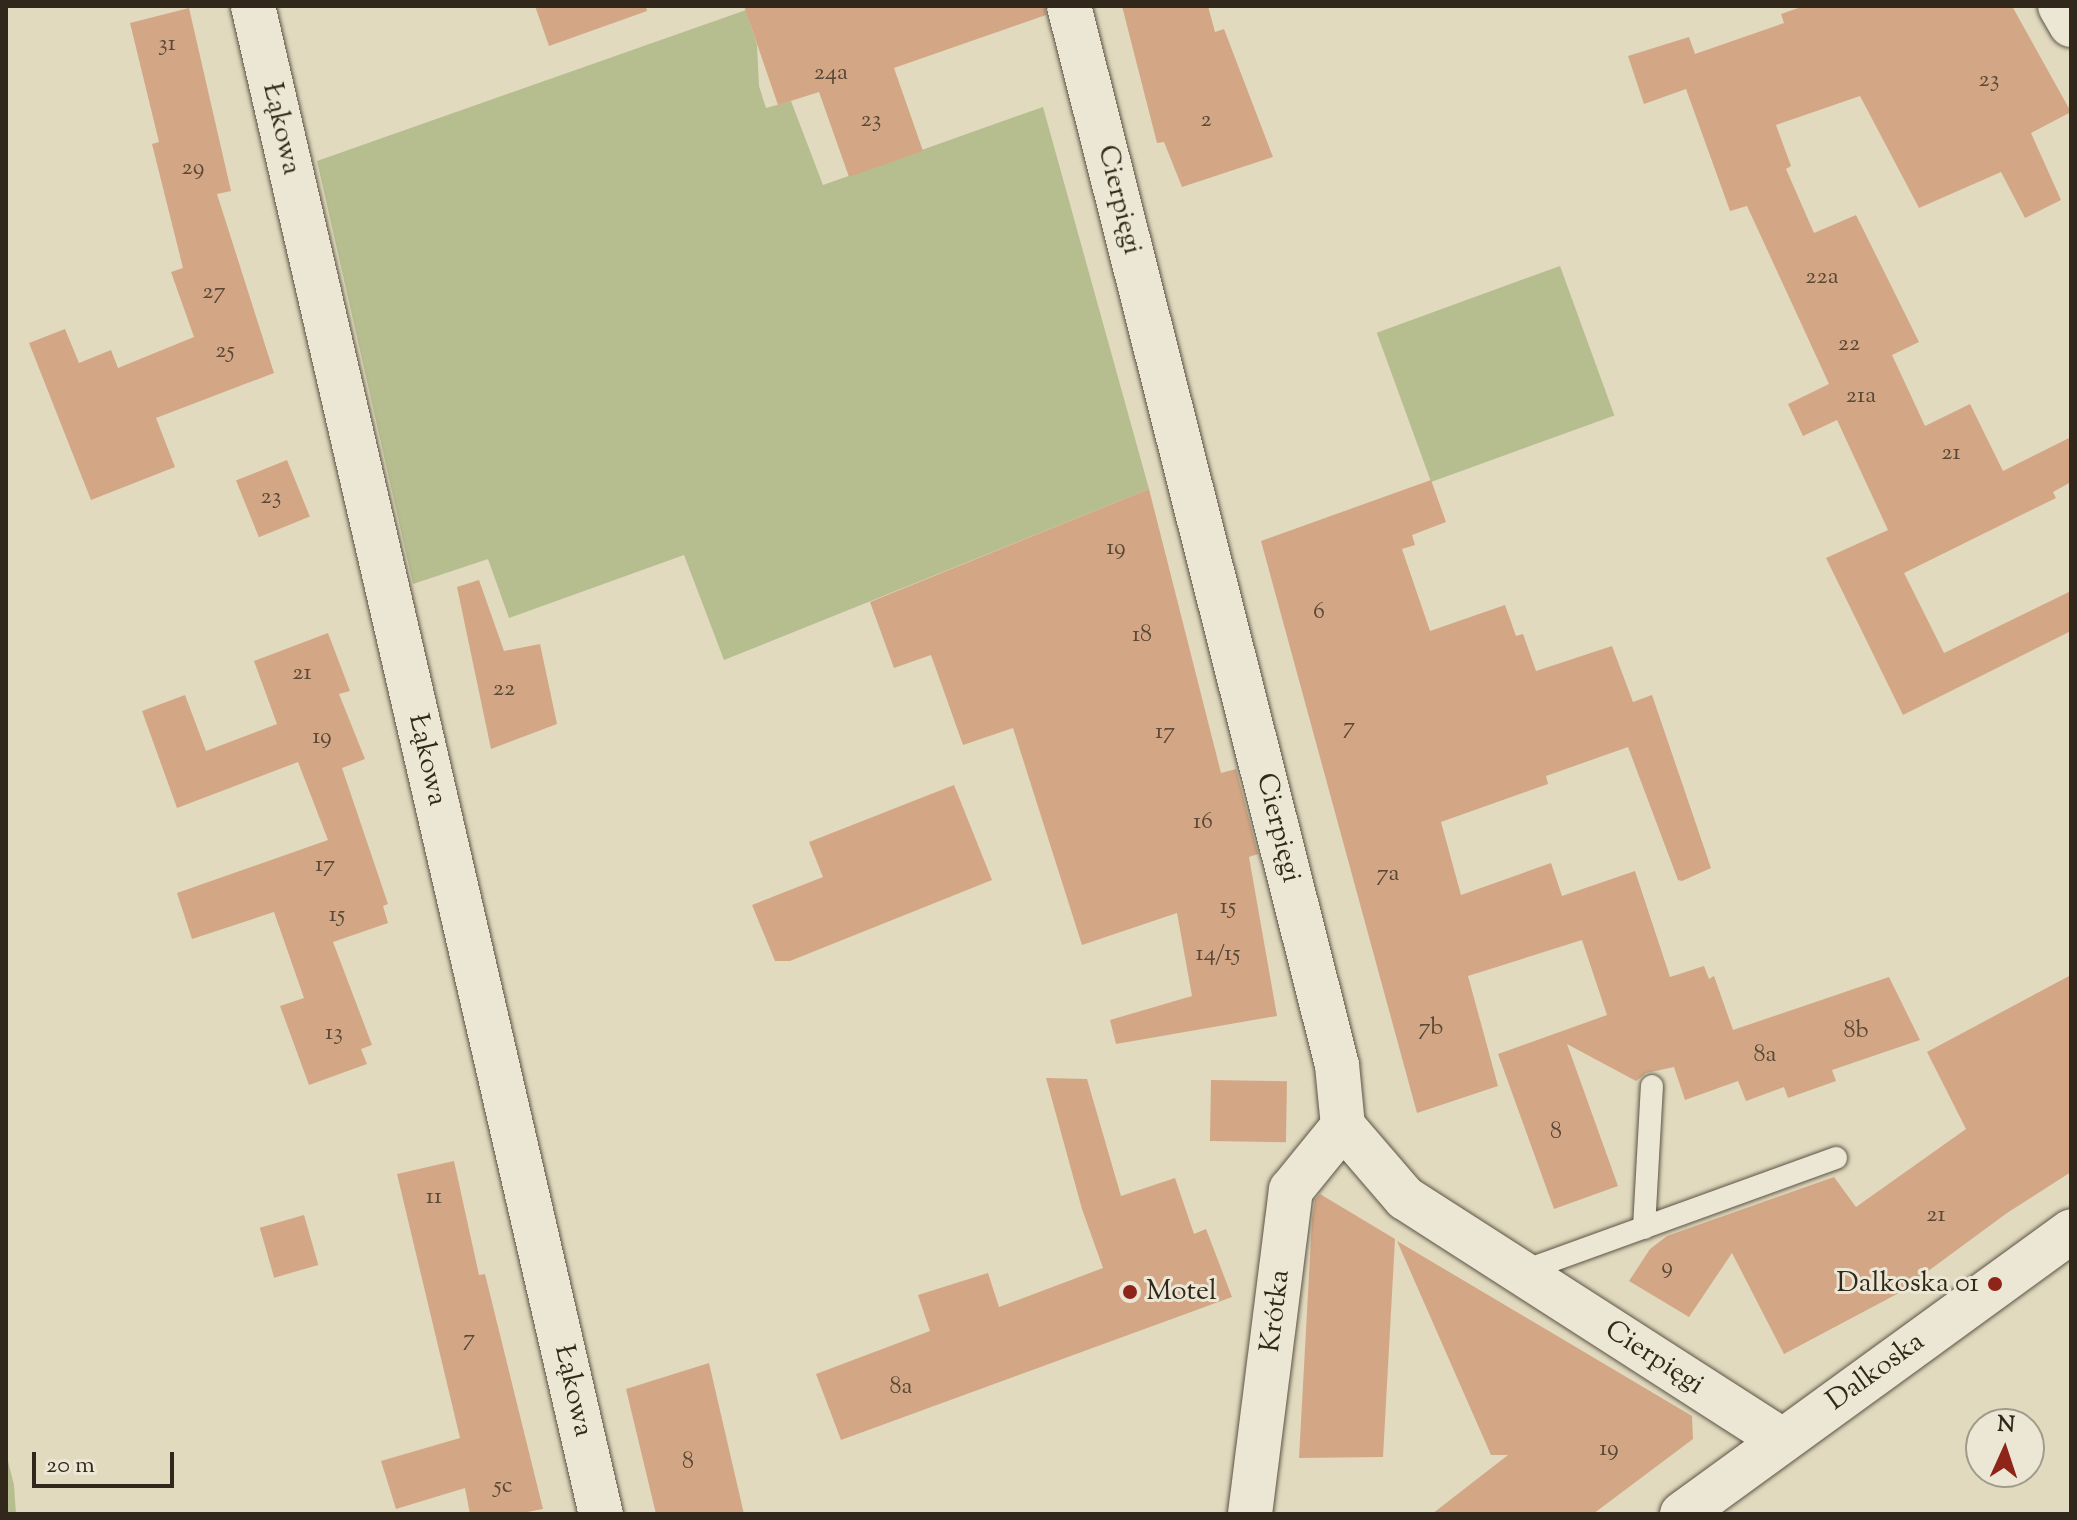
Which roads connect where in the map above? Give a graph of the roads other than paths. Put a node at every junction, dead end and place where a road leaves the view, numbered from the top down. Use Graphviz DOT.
graph roads {
  1 [pos="253,6"];
  2 [pos="1069,6"];
  3 [pos="2060,6"];
  4 [pos="2071,25"];
  5 [pos="1652,1086"];
  6 [pos="1343,1126"];
  7 [pos="1836,1158"];
  8 [pos="1644,1228"];
  9 [pos="2066,1247"];
  10 [pos="1520,1272"];
  11 [pos="1782,1440"];
  12 [pos="601,1514"];
  13 [pos="1250,1514"];
  14 [pos="1682,1514"];
  1 -- 12 [label="street, Łąkowa"];
  2 -- 6 [label="street, Cierpięgi"];
  3 -- 4 [label="street"];
  5 -- 8 [label="lane"];
  6 -- 10 [label="street, Cierpięgi"];
  6 -- 13 [label="street, Krótka"];
  7 -- 8 [label="lane"];
  8 -- 10 [label="lane"];
  9 -- 11 [label="street, Dalkoska"];
  10 -- 11 [label="street, Cierpięgi"];
  11 -- 14 [label="street, Dalkoska"];
}
